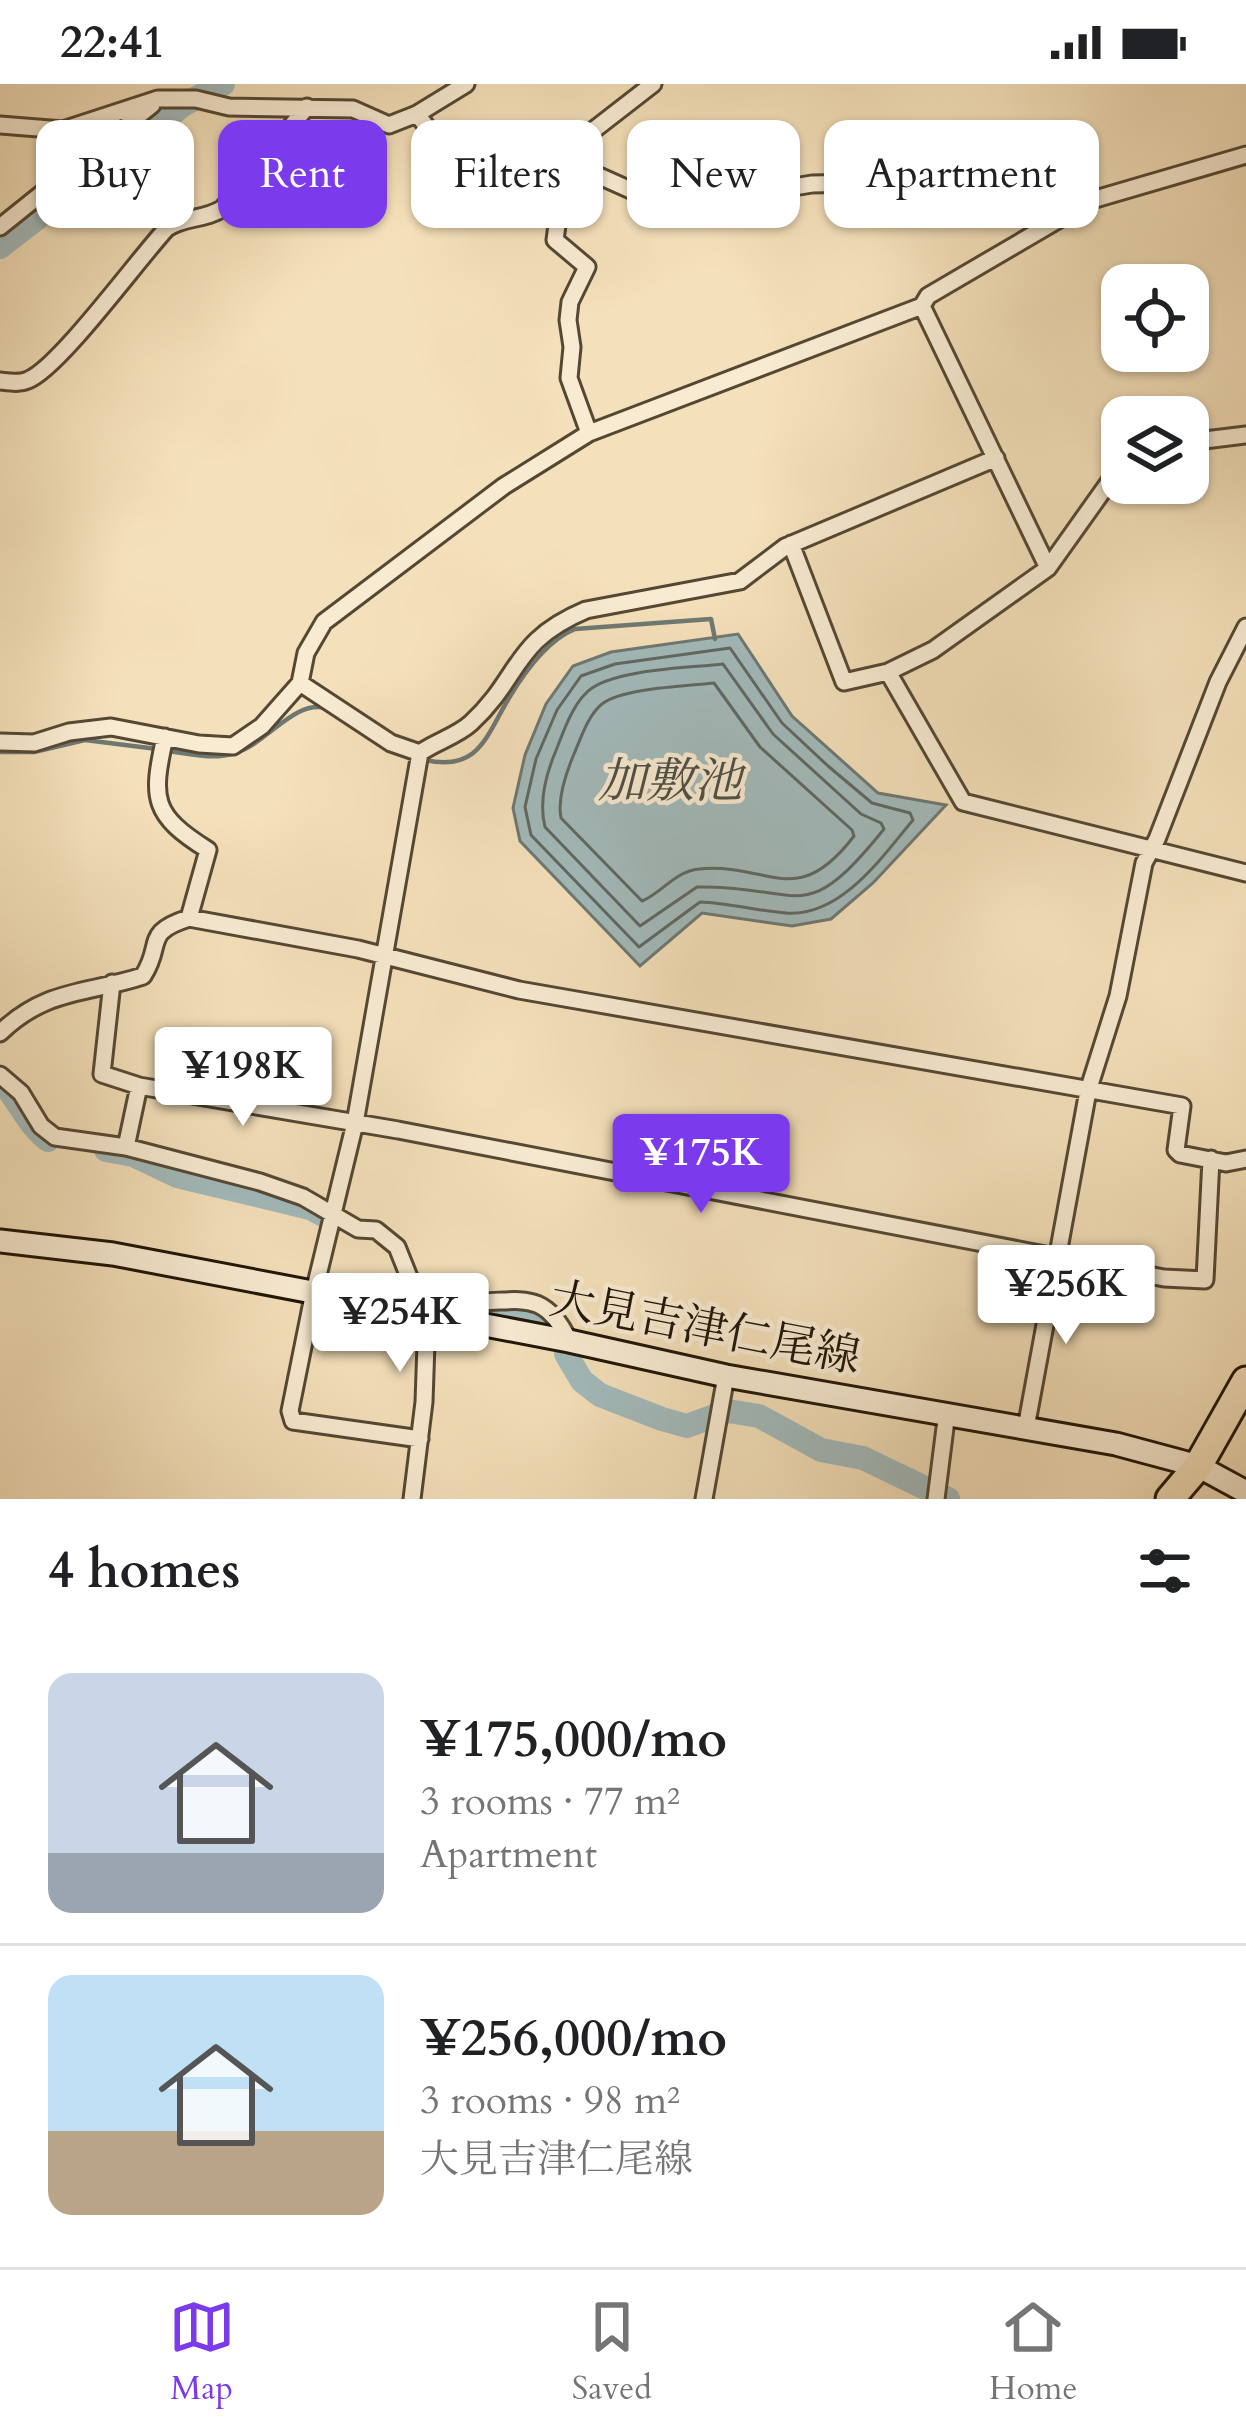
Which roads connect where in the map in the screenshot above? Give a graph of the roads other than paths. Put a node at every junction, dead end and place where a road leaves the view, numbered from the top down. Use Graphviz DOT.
graph roads {
  1 [pos="466,84"];
  2 [pos="653,84"];
  3 [pos="158,99"];
  4 [pos="307,106"];
  5 [pos="417,113"];
  6 [pos="422,120"];
  7 [pos="603,123"];
  8 [pos="0,125"];
  9 [pos="1246,155"];
  10 [pos="603,178"];
  11 [pos="824,184"];
  12 [pos="1099,198"];
  13 [pos="0,227"];
  14 [pos="557,228"];
  15 [pos="1041,228"];
  16 [pos="922,306"];
  17 [pos="0,381"];
  18 [pos="589,433"];
  19 [pos="1246,435"];
  20 [pos="1209,439"];
  21 [pos="995,458"];
  22 [pos="1101,493"];
  23 [pos="791,544"];
  24 [pos="1048,568"];
  25 [pos="1246,627"];
  26 [pos="888,672"];
  27 [pos="300,683"];
  28 [pos="0,742"];
  29 [pos="163,745"];
  30 [pos="420,752"];
  31 [pos="1150,850"];
  32 [pos="1246,873"];
  33 [pos="189,918"];
  34 [pos="384,957"];
  35 [pos="112,983"];
  36 [pos="0,1033"];
  37 [pos="0,1075"];
  38 [pos="140,1086"];
  39 [pos="1088,1091"];
  40 [pos="355,1123"];
  41 [pos="126,1147"];
  42 [pos="1211,1159"];
  43 [pos="1246,1159"];
  44 [pos="333,1219"];
  45 [pos="0,1241"];
  46 [pos="1056,1257"];
  47 [pos="314,1292"];
  48 [pos="427,1314"];
  49 [pos="569,1341"];
  50 [pos="726,1376"];
  51 [pos="1246,1381"];
  52 [pos="947,1412"];
  53 [pos="1026,1428"];
  54 [pos="420,1439"];
  55 [pos="1198,1466"];
  56 [pos="1246,1492"];
  57 [pos="936,1494"];
  58 [pos="412,1499"];
  59 [pos="704,1499"];
  60 [pos="1170,1499"];
  1 -- 5 [label="street"];
  2 -- 7 [label="street"];
  3 -- 4 [label="street"];
  3 -- 8 [label="street"];
  3 -- 13 [label="street"];
  4 -- 5 [label="street"];
  4 -- 17 [label="street"];
  5 -- 6 [label="street"];
  9 -- 12 [label="street"];
  10 -- 11 [label="street"];
  14 -- 18 [label="street"];
  15 -- 16 [label="street"];
  16 -- 18 [label="street"];
  16 -- 21 [label="street"];
  18 -- 27 [label="street"];
  19 -- 20 [label="street"];
  21 -- 23 [label="street"];
  21 -- 24 [label="street"];
  22 -- 24 [label="street"];
  23 -- 26 [label="street"];
  23 -- 30 [label="street"];
  24 -- 26 [label="street"];
  25 -- 31 [label="street"];
  26 -- 31 [label="street"];
  27 -- 29 [label="street"];
  27 -- 30 [label="street"];
  28 -- 29 [label="street"];
  29 -- 33 [label="street"];
  30 -- 34 [label="street"];
  31 -- 32 [label="street"];
  31 -- 39 [label="street"];
  33 -- 34 [label="street"];
  33 -- 35 [label="street"];
  34 -- 39 [label="street"];
  34 -- 40 [label="street"];
  35 -- 36 [label="street"];
  35 -- 38 [label="street"];
  37 -- 41 [label="street"];
  38 -- 40 [label="street"];
  38 -- 41 [label="street"];
  39 -- 42 [label="street"];
  39 -- 46 [label="street"];
  40 -- 44 [label="street"];
  40 -- 46 [label="street"];
  41 -- 44 [label="street"];
  42 -- 43 [label="street"];
  42 -- 46 [label="street"];
  44 -- 47 [label="street"];
  44 -- 49 [label="street"];
  45 -- 47 [label="main road, 大見吉津仁尾線"];
  46 -- 53 [label="street"];
  47 -- 48 [label="main road, 大見吉津仁尾線"];
  47 -- 54 [label="street"];
  48 -- 49 [label="main road, 大見吉津仁尾線"];
  48 -- 54 [label="street"];
  49 -- 50 [label="main road, 大見吉津仁尾線"];
  50 -- 52 [label="main road, 大見吉津仁尾線"];
  50 -- 59 [label="street"];
  51 -- 55 [label="highway"];
  52 -- 53 [label="main road, 大見吉津仁尾線"];
  52 -- 57 [label="street"];
  53 -- 55 [label="main road, 大見吉津仁尾線"];
  54 -- 58 [label="street"];
  55 -- 56 [label="main road, 大見吉津仁尾線"];
  55 -- 60 [label="highway"];
}
